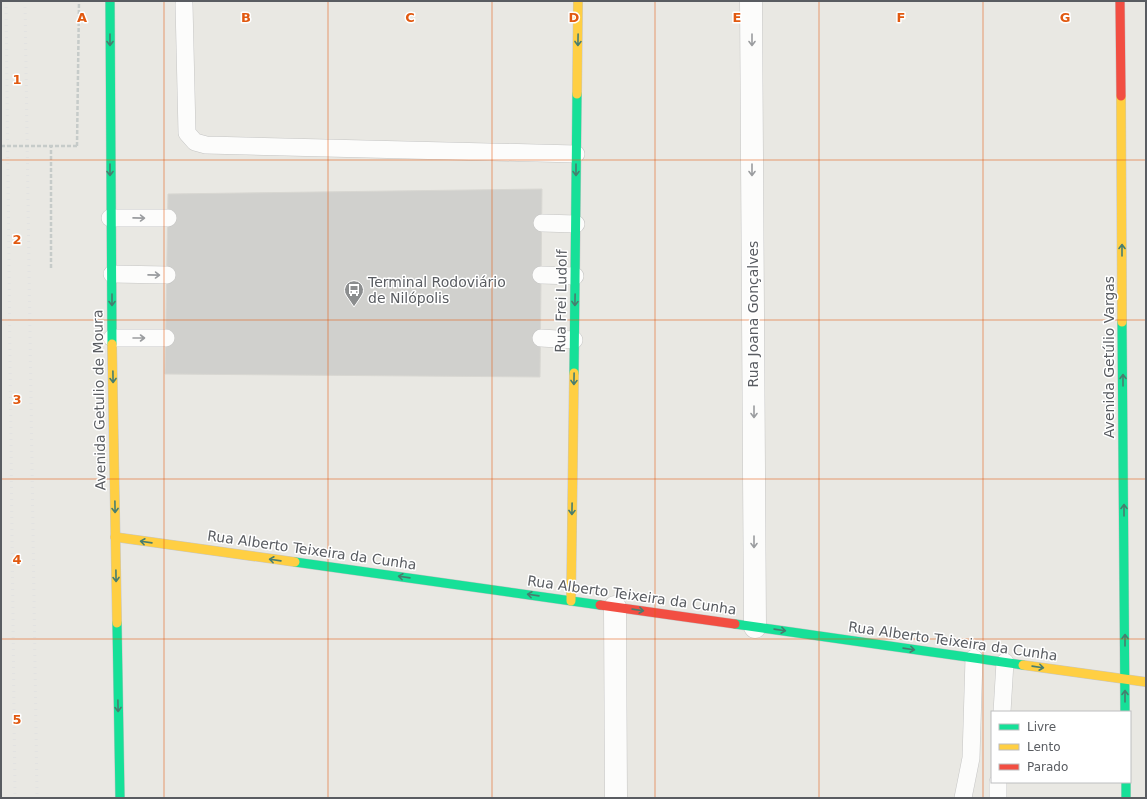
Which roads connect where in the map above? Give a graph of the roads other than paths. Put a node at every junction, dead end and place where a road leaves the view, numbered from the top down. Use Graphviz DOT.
graph roads {
  1 [pos="110,1"];
  2 [pos="578,1"];
  3 [pos="752,1"];
  4 [pos="1120,1"];
  5 [pos="184,4"];
  6 [pos="576,154"];
  7 [pos="110,218"];
  8 [pos="168,218"];
  9 [pos="542,223"];
  10 [pos="576,224"];
  11 [pos="112,274"];
  12 [pos="167,275"];
  13 [pos="541,275"];
  14 [pos="575,276"];
  15 [pos="112,338"];
  16 [pos="166,338"];
  17 [pos="541,338"];
  18 [pos="574,340"];
  19 [pos="115,537"];
  20 [pos="571,601"];
  21 [pos="615,607"];
  22 [pos="755,627"];
  23 [pos="974,658"];
  24 [pos="1005,662"];
  25 [pos="1125,679"];
  26 [pos="1146,682"];
  27 [pos="1002,711"];
  28 [pos="1125,711"];
  29 [pos="998,783"];
  30 [pos="1126,783"];
  31 [pos="120,798"];
  32 [pos="616,798"];
  33 [pos="963,798"];
  34 [pos="998,798"];
  35 [pos="1126,798"];
  1 -- 7 [label="main road, Avenida Getulio de Moura, one-way"];
  2 -- 6 [label="main road, Rua Frei Ludolf, one-way"];
  3 -- 22 [label="street, Rua Joana Gonçalves, one-way"];
  25 -- 4 [label="main road, Avenida Getúlio Vargas, one-way"];
  5 -- 6 [label="lane"];
  6 -- 10 [label="main road, Rua Frei Ludolf, one-way"];
  7 -- 8 [label="lane, one-way"];
  7 -- 11 [label="main road, Avenida Getulio de Moura"];
  9 -- 10 [label="lane"];
  10 -- 14 [label="main road, Rua Frei Ludolf"];
  11 -- 12 [label="lane, one-way"];
  11 -- 15 [label="main road, Avenida Getulio de Moura, one-way"];
  13 -- 14 [label="lane"];
  14 -- 18 [label="main road, Rua Frei Ludolf, one-way"];
  15 -- 16 [label="lane, one-way"];
  15 -- 19 [label="main road, Avenida Getulio de Moura, one-way"];
  17 -- 18 [label="lane"];
  18 -- 20 [label="main road, Rua Frei Ludolf, one-way"];
  20 -- 19 [label="main road, Rua Alberto Teixeira da Cunha, one-way"];
  19 -- 31 [label="main road, Avenida Getulio de Moura, one-way"];
  20 -- 21 [label="main road, Rua Alberto Teixeira da Cunha"];
  21 -- 22 [label="main road, Rua Alberto Teixeira da Cunha, one-way"];
  21 -- 32 [label="street"];
  22 -- 23 [label="main road, Rua Alberto Teixeira da Cunha, one-way"];
  23 -- 24 [label="main road, Rua Alberto Teixeira da Cunha"];
  23 -- 33 [label="lane"];
  24 -- 25 [label="main road, Rua Alberto Teixeira da Cunha, one-way"];
  24 -- 27 [label="lane"];
  25 -- 26 [label="main road, Rua Alberto Teixeira da Cunha"];
  28 -- 25 [label="main road, Avenida Getúlio Vargas, one-way"];
  29 -- 34 [label="lane"];
  30 -- 35 [label="main road"];
}
